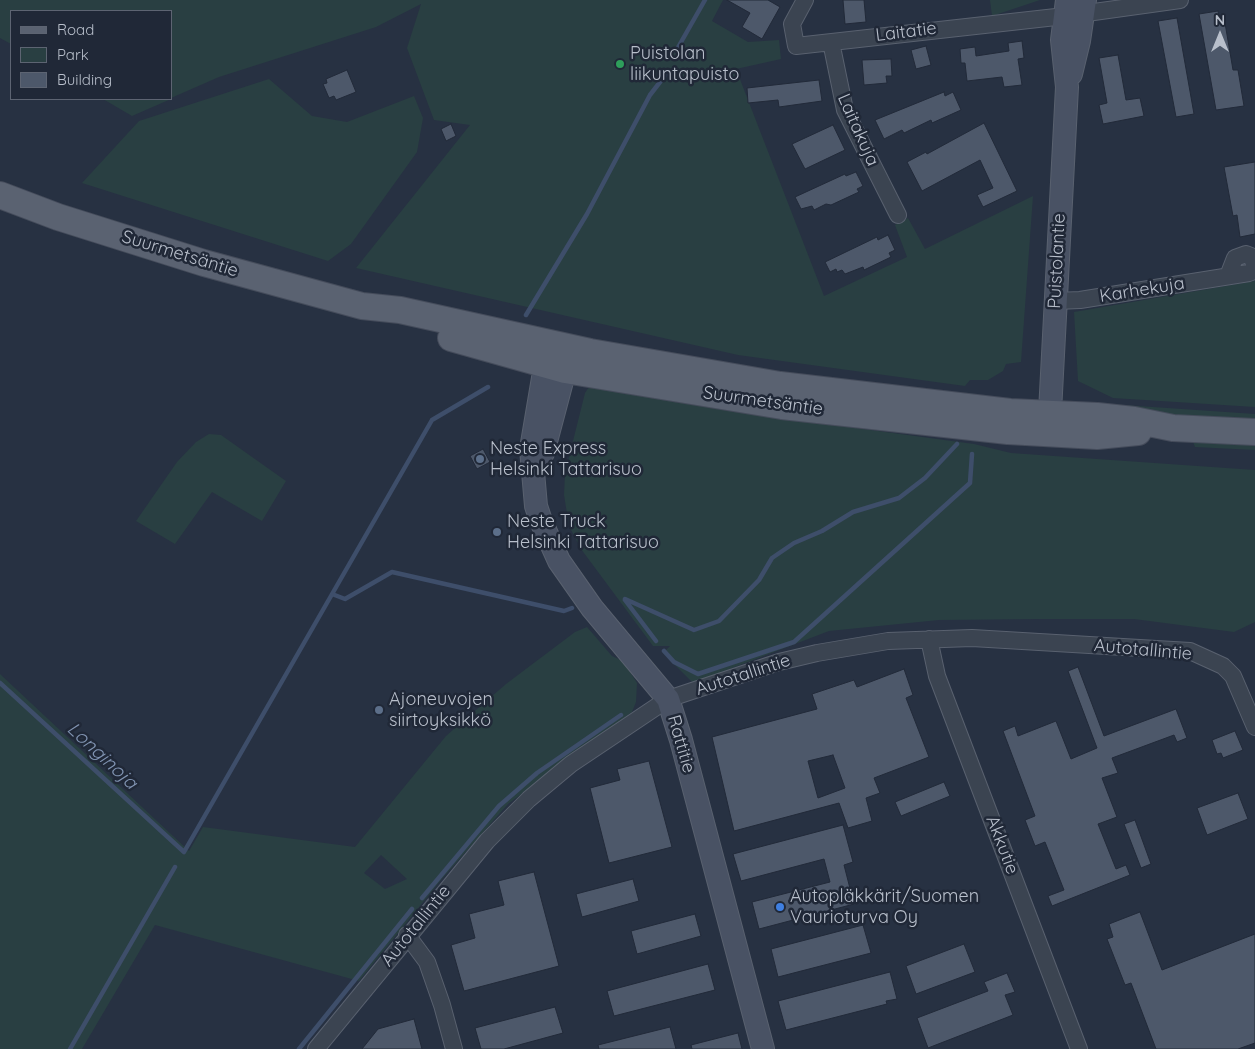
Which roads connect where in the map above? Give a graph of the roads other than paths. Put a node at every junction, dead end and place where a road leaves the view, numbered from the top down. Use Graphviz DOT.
graph roads {
  1 [pos="804,0"];
  2 [pos="1180,0"];
  3 [pos="1075,7"];
  4 [pos="831,42"];
  5 [pos="0,195"];
  6 [pos="898,215"];
  7 [pos="1228,276"];
  8 [pos="1056,301"];
  9 [pos="556,361"];
  10 [pos="1049,424"];
  11 [pos="1255,432"];
  12 [pos="929,639"];
  13 [pos="668,700"];
  14 [pos="1255,727"];
  15 [pos="407,935"];
  16 [pos="316,1049"];
  17 [pos="454,1049"];
  18 [pos="763,1049"];
  19 [pos="1079,1049"];
  1 -- 4 [label="street, Laitatie"];
  2 -- 3 [label="street, Laitatie"];
  3 -- 4 [label="street, Laitatie"];
  3 -- 8 [label="street, Puistolantie"];
  4 -- 6 [label="street, Laitakuja"];
  5 -- 9 [label="main road, Suurmetsäntie"];
  7 -- 8 [label="street, Karhekuja"];
  8 -- 10 [label="street, Puistolantie"];
  9 -- 10 [label="main road, Suurmetsäntie"];
  9 -- 13 [label="street, Rattitie"];
  10 -- 11 [label="main road, Suurmetsäntie"];
  12 -- 13 [label="street, Autotallintie"];
  12 -- 14 [label="street, Autotallintie"];
  12 -- 19 [label="street, Akkutie"];
  13 -- 15 [label="street, Autotallintie"];
  13 -- 18 [label="street, Rattitie"];
  15 -- 16 [label="street, Autotallintie"];
  15 -- 17 [label="street"];
}
